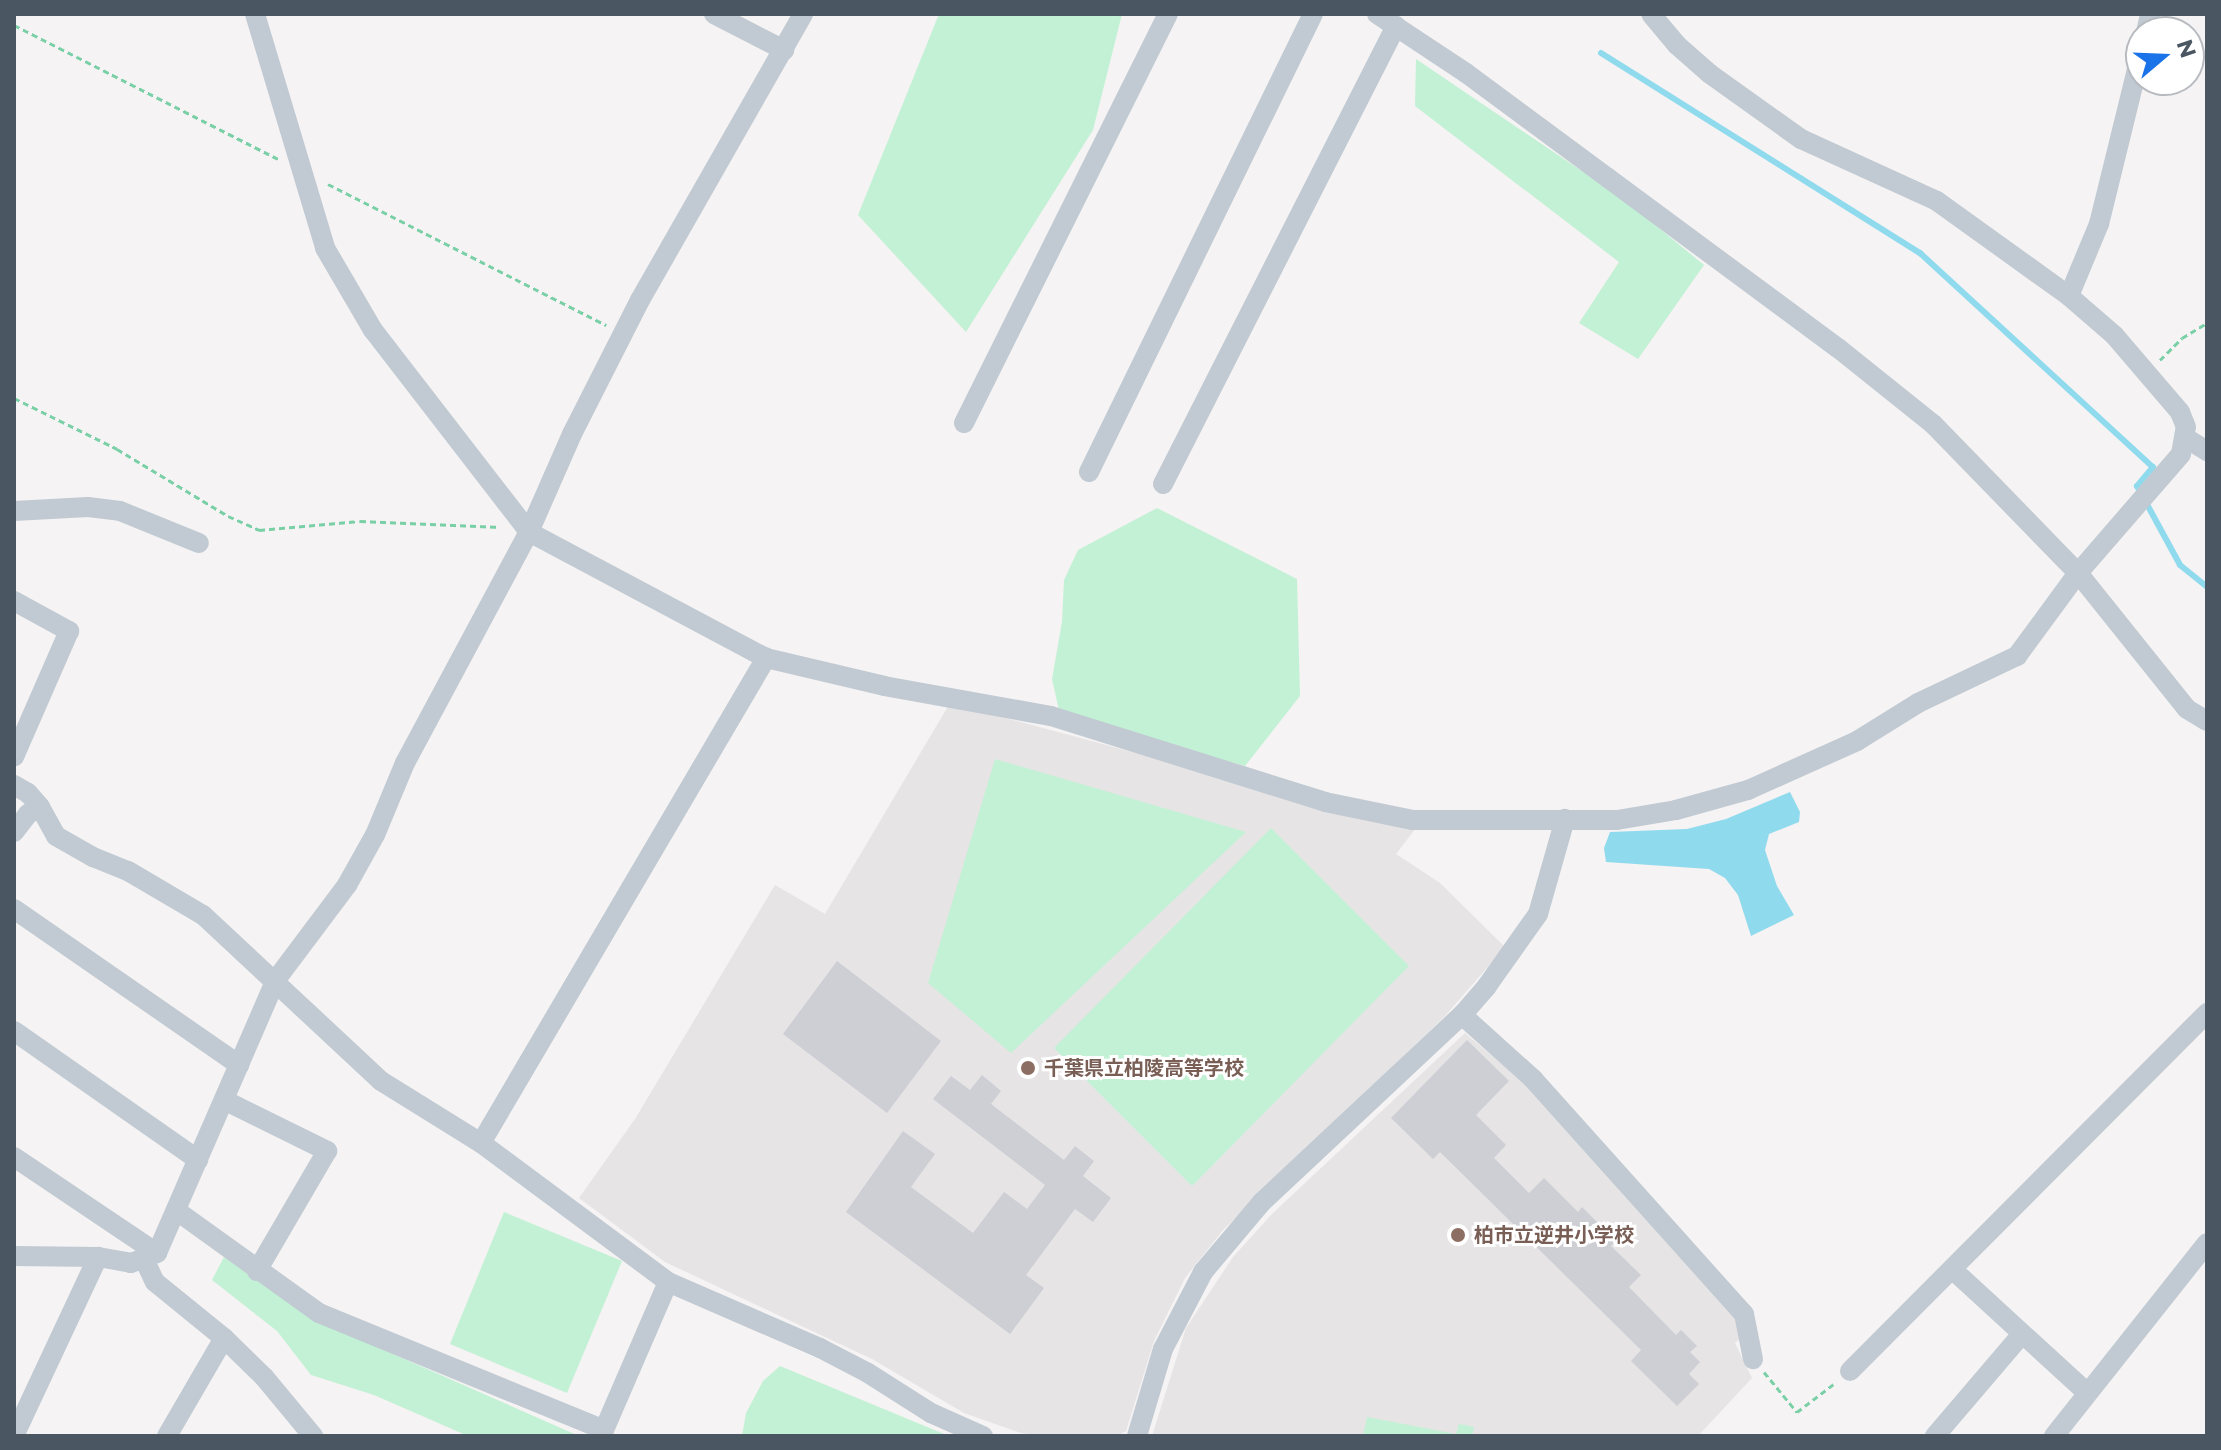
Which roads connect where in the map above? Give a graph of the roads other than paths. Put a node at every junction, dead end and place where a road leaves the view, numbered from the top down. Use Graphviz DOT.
graph roads {
  1 [pos="255,14"];
  2 [pos="714,14"];
  3 [pos="803,14"];
  4 [pos="1168,14"];
  5 [pos="1313,14"];
  6 [pos="1377,14"];
  7 [pos="1651,14"];
  8 [pos="1396,26"];
  9 [pos="784,50"];
  10 [pos="2130,96"];
  11 [pos="2069,296"];
  12 [pos="964,423"];
  13 [pos="2186,438"];
  14 [pos="2207,451"];
  15 [pos="1089,472"];
  16 [pos="1163,484"];
  17 [pos="14,511"];
  18 [pos="529,532"];
  19 [pos="199,543"];
  20 [pos="2078,573"];
  21 [pos="14,601"];
  22 [pos="766,658"];
  23 [pos="2207,721"];
  24 [pos="14,757"];
  25 [pos="14,785"];
  26 [pos="40,807"];
  27 [pos="1565,819"];
  28 [pos="14,832"];
  29 [pos="14,909"];
  30 [pos="275,981"];
  31 [pos="2207,1013"];
  32 [pos="1462,1015"];
  33 [pos="14,1031"];
  34 [pos="239,1065"];
  35 [pos="226,1101"];
  36 [pos="481,1143"];
  37 [pos="14,1157"];
  38 [pos="198,1160"];
  39 [pos="177,1211"];
  40 [pos="2207,1243"];
  41 [pos="14,1256"];
  42 [pos="98,1257"];
  43 [pos="151,1257"];
  44 [pos="1953,1270"];
  45 [pos="257,1271"];
  46 [pos="668,1282"];
  47 [pos="2022,1334"];
  48 [pos="224,1338"];
  49 [pos="1753,1359"];
  50 [pos="1850,1371"];
  51 [pos="2087,1393"];
  52 [pos="14,1436"];
  53 [pos="167,1436"];
  54 [pos="313,1436"];
  55 [pos="983,1436"];
  56 [pos="1137,1436"];
  57 [pos="1935,1436"];
  58 [pos="2054,1436"];
  1 -- 18 [label="street"];
  2 -- 9 [label="street"];
  3 -- 9 [label="street"];
  4 -- 12 [label="street"];
  5 -- 15 [label="street"];
  6 -- 8 [label="street"];
  7 -- 11 [label="street"];
  8 -- 16 [label="street"];
  8 -- 20 [label="street"];
  9 -- 18 [label="street"];
  10 -- 11 [label="street"];
  11 -- 13 [label="street"];
  13 -- 14 [label="street"];
  13 -- 20 [label="street"];
  17 -- 19 [label="street"];
  18 -- 22 [label="street"];
  18 -- 30 [label="street"];
  20 -- 23 [label="street"];
  20 -- 27 [label="street"];
  21 -- 24 [label="street"];
  22 -- 27 [label="street"];
  22 -- 36 [label="street"];
  25 -- 26 [label="street"];
  26 -- 28 [label="street"];
  26 -- 30 [label="street"];
  27 -- 32 [label="street"];
  29 -- 34 [label="street"];
  30 -- 34 [label="street"];
  30 -- 36 [label="street"];
  31 -- 44 [label="street"];
  32 -- 49 [label="street"];
  32 -- 56 [label="street"];
  33 -- 38 [label="street"];
  34 -- 35 [label="street"];
  35 -- 38 [label="street"];
  35 -- 45 [label="street"];
  36 -- 46 [label="street"];
  37 -- 43 [label="street"];
  38 -- 39 [label="street"];
  39 -- 43 [label="street"];
  39 -- 45 [label="street"];
  40 -- 51 [label="street"];
  41 -- 42 [label="street"];
  42 -- 43 [label="street"];
  42 -- 52 [label="street"];
  43 -- 48 [label="street"];
  44 -- 47 [label="street"];
  44 -- 50 [label="street"];
  45 -- 46 [label="street"];
  46 -- 55 [label="street"];
  47 -- 51 [label="street"];
  47 -- 57 [label="street"];
  48 -- 53 [label="street"];
  48 -- 54 [label="street"];
  51 -- 58 [label="street"];
}
